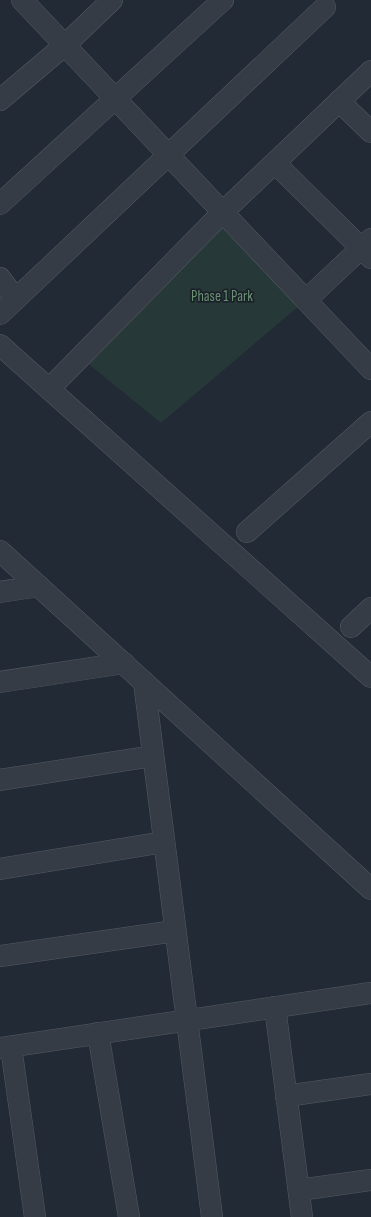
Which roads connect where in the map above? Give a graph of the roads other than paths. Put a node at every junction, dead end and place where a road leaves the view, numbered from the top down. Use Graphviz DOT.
graph roads {
  1 [pos="22,0"];
  2 [pos="112,0"];
  3 [pos="223,0"];
  4 [pos="325,7"];
  5 [pos="65,45"];
  6 [pos="371,70"];
  7 [pos="115,98"];
  8 [pos="0,100"];
  9 [pos="339,101"];
  10 [pos="371,132"];
  11 [pos="169,155"];
  12 [pos="275,163"];
  13 [pos="0,204"];
  14 [pos="223,212"];
  15 [pos="368,248"];
  16 [pos="0,278"];
  17 [pos="16,299"];
  18 [pos="306,300"];
  19 [pos="0,314"];
  20 [pos="0,345"];
  21 [pos="371,368"];
  22 [pos="49,388"];
  23 [pos="371,422"];
  24 [pos="247,532"];
  25 [pos="0,550"];
  26 [pos="39,586"];
  27 [pos="0,592"];
  28 [pos="371,608"];
  29 [pos="351,627"];
  30 [pos="124,663"];
  31 [pos="371,677"];
  32 [pos="0,682"];
  33 [pos="144,682"];
  34 [pos="153,756"];
  35 [pos="0,780"];
  36 [pos="164,842"];
  37 [pos="0,869"];
  38 [pos="371,889"];
  39 [pos="175,931"];
  40 [pos="0,956"];
  41 [pos="371,993"];
  42 [pos="275,1007"];
  43 [pos="187,1020"];
  44 [pos="98,1033"];
  45 [pos="5,1048"];
  46 [pos="371,1084"];
  47 [pos="286,1096"];
  48 [pos="371,1180"];
  49 [pos="299,1190"];
  50 [pos="35,1217"];
  51 [pos="129,1217"];
  52 [pos="212,1217"];
  53 [pos="302,1217"];
  1 -- 5 [label="street"];
  2 -- 5 [label="street"];
  3 -- 7 [label="street"];
  4 -- 11 [label="street"];
  5 -- 7 [label="street"];
  5 -- 8 [label="street"];
  6 -- 9 [label="street"];
  7 -- 11 [label="street"];
  7 -- 13 [label="street"];
  9 -- 10 [label="street"];
  9 -- 12 [label="street"];
  11 -- 14 [label="street"];
  11 -- 17 [label="street"];
  12 -- 14 [label="street"];
  12 -- 15 [label="street"];
  14 -- 18 [label="street"];
  14 -- 22 [label="street"];
  15 -- 18 [label="street"];
  16 -- 17 [label="street"];
  17 -- 19 [label="street"];
  18 -- 21 [label="street"];
  20 -- 22 [label="street"];
  22 -- 31 [label="street"];
  23 -- 24 [label="street"];
  25 -- 26 [label="street"];
  26 -- 27 [label="street"];
  26 -- 30 [label="street"];
  28 -- 29 [label="street"];
  30 -- 32 [label="street"];
  30 -- 33 [label="street"];
  33 -- 34 [label="street"];
  33 -- 38 [label="street"];
  34 -- 35 [label="street"];
  34 -- 36 [label="street"];
  36 -- 37 [label="street"];
  36 -- 39 [label="street"];
  39 -- 40 [label="street"];
  39 -- 43 [label="street"];
  41 -- 42 [label="street"];
  42 -- 43 [label="street"];
  42 -- 47 [label="street"];
  43 -- 44 [label="street"];
  43 -- 52 [label="street"];
  44 -- 45 [label="street"];
  44 -- 51 [label="street"];
  45 -- 50 [label="street"];
  46 -- 47 [label="street"];
  47 -- 49 [label="street"];
  48 -- 49 [label="street"];
  49 -- 53 [label="street"];
}
